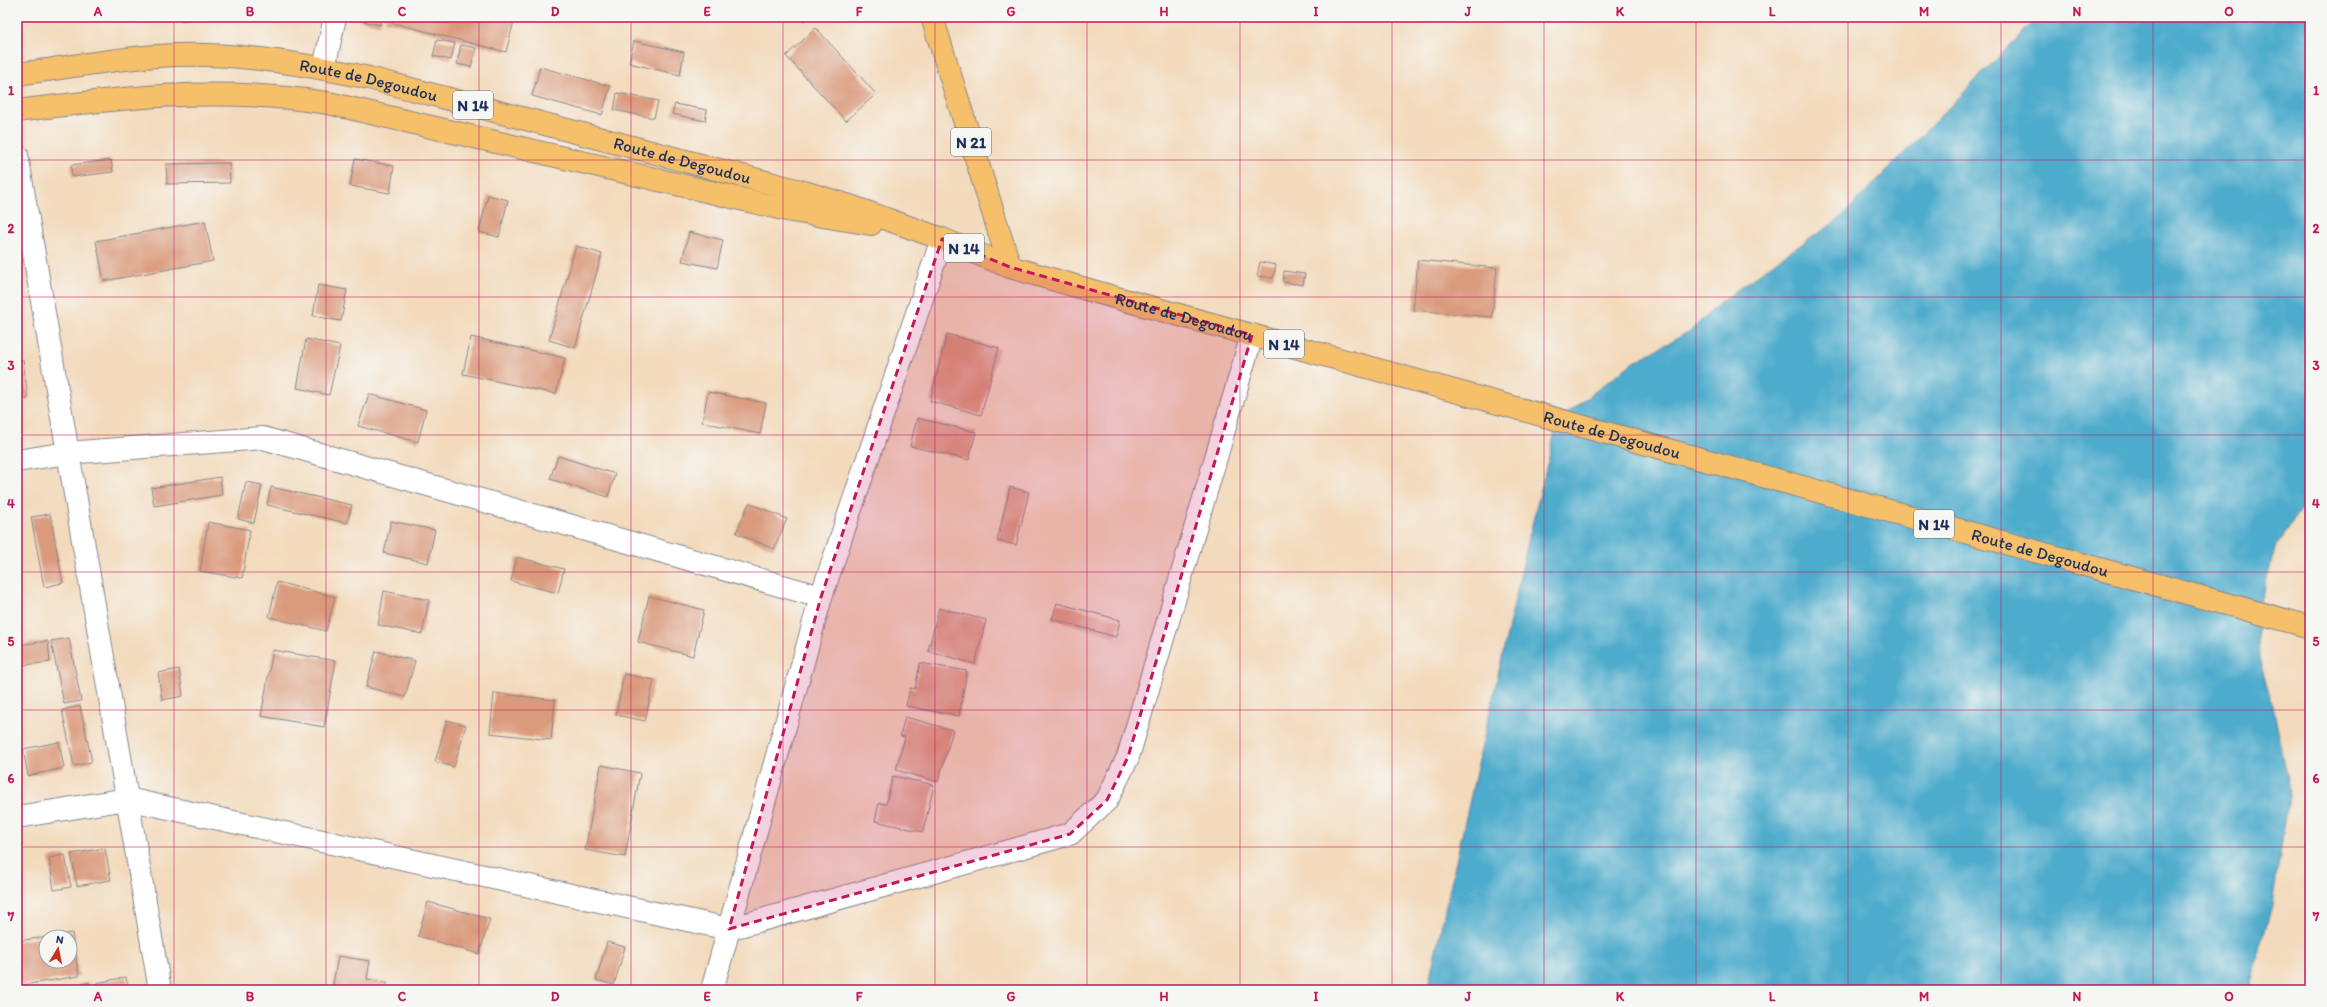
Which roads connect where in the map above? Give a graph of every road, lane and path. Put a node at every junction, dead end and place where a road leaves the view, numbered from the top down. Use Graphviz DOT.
graph roads {
  1 [pos="336,17"];
  2 [pos="932,17"];
  3 [pos="324,68"];
  4 [pos="17,74"];
  5 [pos="17,111"];
  6 [pos="17,155"];
  7 [pos="918,232"];
  8 [pos="942,239"];
  9 [pos="1010,267"];
  10 [pos="1252,335"];
  11 [pos="67,453"];
  12 [pos="17,461"];
  13 [pos="821,596"];
  14 [pos="2310,627"];
  15 [pos="127,799"];
  16 [pos="17,817"];
  17 [pos="729,928"];
  18 [pos="160,990"];
  19 [pos="712,990"];
  1 -- 3 [label="street"];
  2 -- 9 [label="main road, N 21"];
  3 -- 4 [label="main road, Route de Degoudou / N 14"];
  3 -- 7 [label="main road, Route de Degoudou / N 14"];
  5 -- 7 [label="main road, Route de Degoudou / N 14"];
  6 -- 11 [label="street"];
  7 -- 8 [label="main road, Route de Degoudou / N 14"];
  8 -- 9 [label="main road, Route de Degoudou / N 14"];
  8 -- 13 [label="street"];
  9 -- 10 [label="main road, Route de Degoudou / N 14"];
  10 -- 14 [label="main road, Route de Degoudou / N 14"];
  10 -- 17 [label="street"];
  11 -- 12 [label="street"];
  11 -- 13 [label="street"];
  11 -- 15 [label="street"];
  13 -- 17 [label="street"];
  15 -- 16 [label="street"];
  15 -- 17 [label="street"];
  15 -- 18 [label="street"];
  17 -- 19 [label="street"];
}
